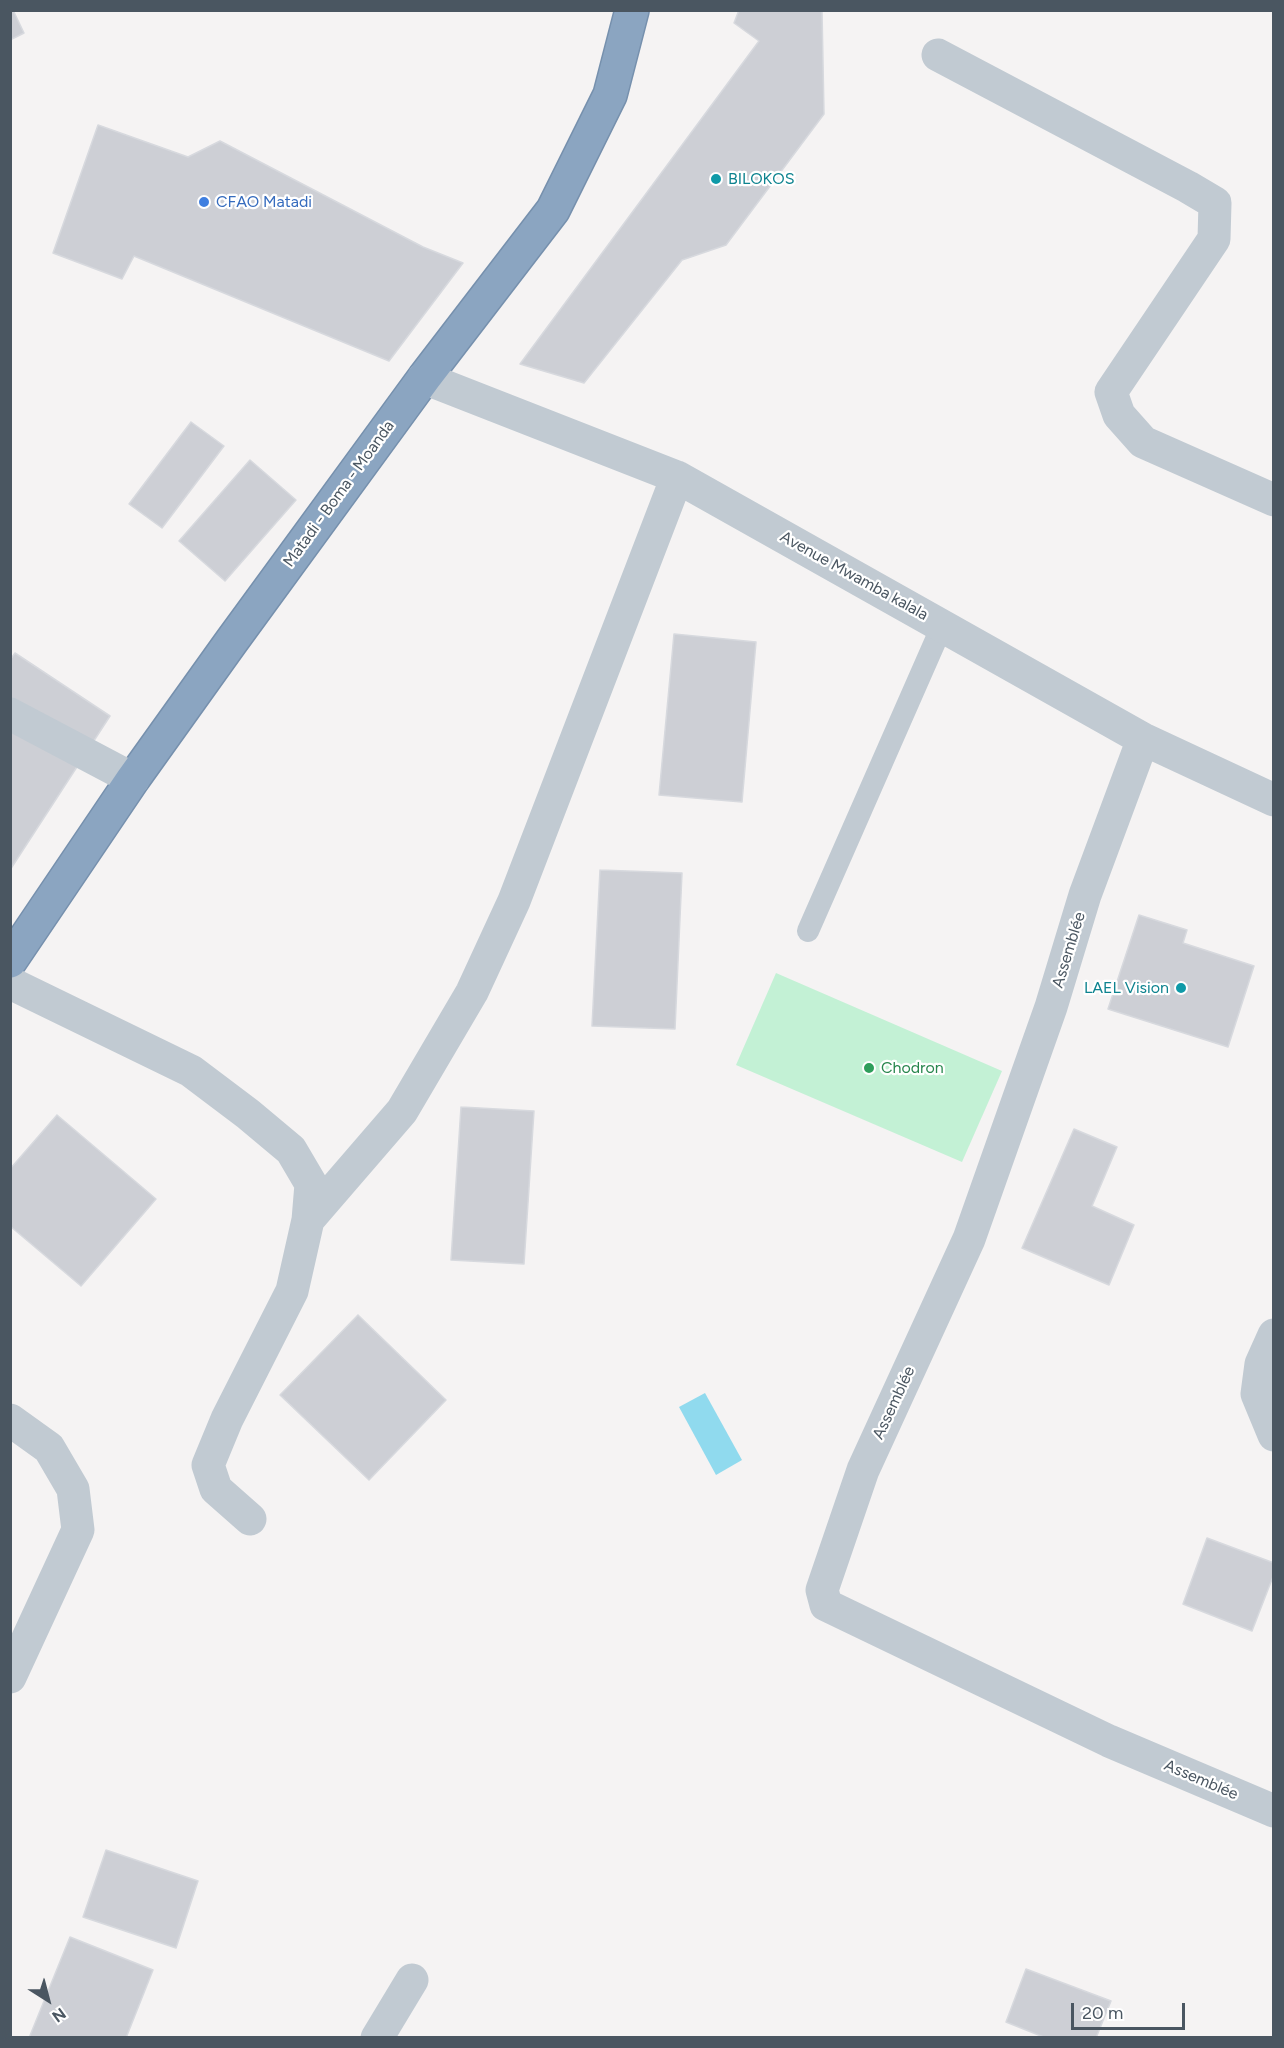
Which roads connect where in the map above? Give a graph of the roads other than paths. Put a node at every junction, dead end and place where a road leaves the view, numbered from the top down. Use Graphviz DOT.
graph roads {
  1 [pos="632,10"];
  2 [pos="938,55"];
  3 [pos="423,378"];
  4 [pos="677,477"];
  5 [pos="1274,500"];
  6 [pos="942,626"];
  7 [pos="10,714"];
  8 [pos="1143,739"];
  9 [pos="133,779"];
  10 [pos="1274,800"];
  11 [pos="808,932"];
  12 [pos="10,961"];
  13 [pos="10,983"];
  14 [pos="308,1220"];
  15 [pos="1274,1335"];
  16 [pos="10,1420"];
  17 [pos="1274,1435"];
  18 [pos="250,1519"];
  19 [pos="10,1677"];
  20 [pos="1274,1811"];
  21 [pos="412,1980"];
  22 [pos="377,2037"];
  1 -- 3 [label="highway, Matadi - Boma - Moanda"];
  2 -- 5 [label="street"];
  3 -- 4 [label="street, Avenue Mwamba kalala"];
  3 -- 9 [label="highway, Matadi - Boma - Moanda"];
  4 -- 6 [label="street, Avenue Mwamba kalala"];
  4 -- 14 [label="street"];
  6 -- 8 [label="street, Avenue Mwamba kalala"];
  6 -- 11 [label="lane"];
  7 -- 9 [label="street"];
  8 -- 10 [label="street, Avenue Mwamba kalala"];
  8 -- 20 [label="street, Assemblée"];
  9 -- 12 [label="highway, Matadi - Boma - Moanda"];
  13 -- 14 [label="street"];
  14 -- 18 [label="street"];
  15 -- 17 [label="street"];
  16 -- 19 [label="street"];
  21 -- 22 [label="street"];
}
